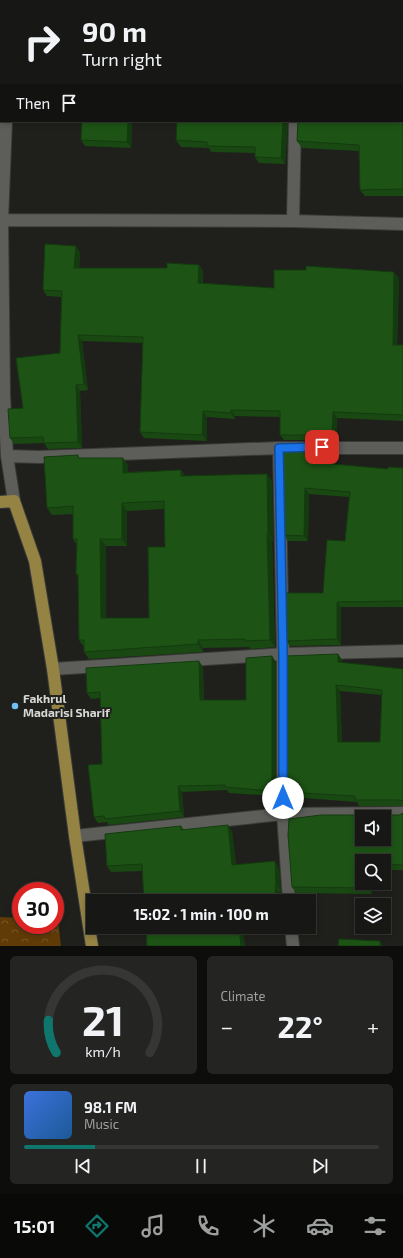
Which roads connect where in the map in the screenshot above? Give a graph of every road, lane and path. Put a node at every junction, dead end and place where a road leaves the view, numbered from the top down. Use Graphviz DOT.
graph roads {
  1 [pos="6,122"];
  2 [pos="295,122"];
  3 [pos="1,220"];
  4 [pos="293,221"];
  5 [pos="403,224"];
  6 [pos="279,448"];
  7 [pos="403,448"];
  8 [pos="7,456"];
  9 [pos="14,501"];
  10 [pos="0,502"];
  11 [pos="403,651"];
  12 [pos="283,654"];
  13 [pos="53,669"];
  14 [pos="403,813"];
  15 [pos="283,814"];
  16 [pos="75,836"];
  17 [pos="289,894"];
  18 [pos="292,934"];
  19 [pos="92,946"];
  20 [pos="293,946"];
  1 -- 3 [label="street"];
  2 -- 4 [label="street"];
  3 -- 4 [label="street"];
  3 -- 8 [label="street"];
  4 -- 5 [label="street"];
  6 -- 7 [label="street"];
  6 -- 8 [label="street"];
  6 -- 12 [label="street"];
  8 -- 9 [label="street"];
  9 -- 10 [label="main road"];
  9 -- 13 [label="main road"];
  11 -- 12 [label="street"];
  12 -- 13 [label="street"];
  12 -- 15 [label="street"];
  13 -- 16 [label="main road"];
  14 -- 15 [label="street"];
  15 -- 16 [label="street"];
  15 -- 17 [label="street"];
  16 -- 19 [label="main road"];
  18 -- 20 [label="street"];
}
